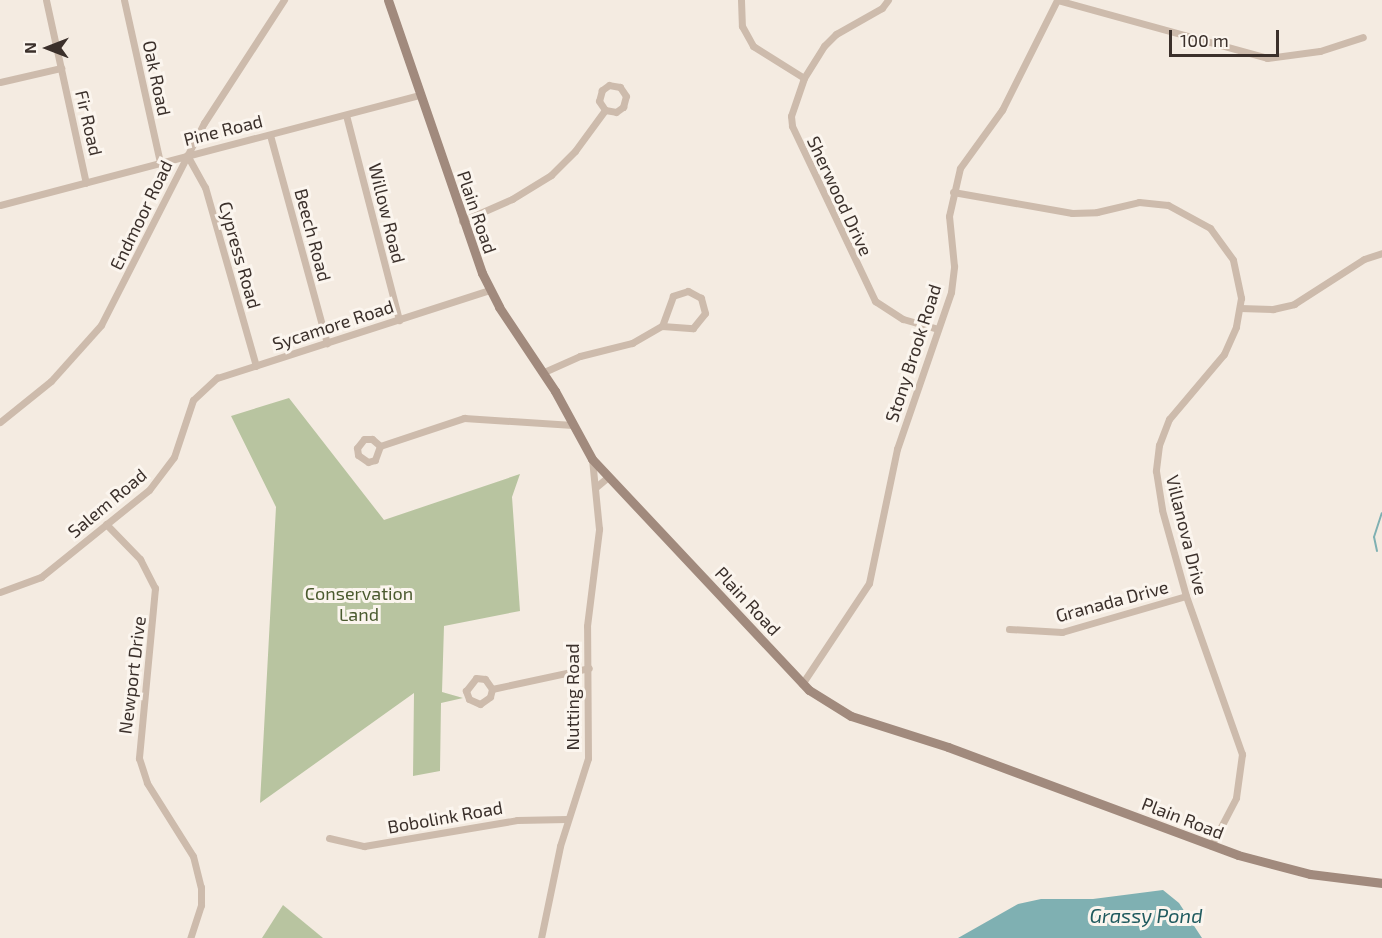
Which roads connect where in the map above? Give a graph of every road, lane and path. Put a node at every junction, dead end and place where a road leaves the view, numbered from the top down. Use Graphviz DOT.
graph roads {
  1 [pos="46,0"];
  2 [pos="124,0"];
  3 [pos="284,0"];
  4 [pos="388,0"];
  5 [pos="741,0"];
  6 [pos="888,0"];
  7 [pos="1057,0"];
  8 [pos="1363,37"];
  9 [pos="61,68"];
  10 [pos="804,78"];
  11 [pos="0,82"];
  12 [pos="419,95"];
  13 [pos="605,110"];
  14 [pos="346,115"];
  15 [pos="270,135"];
  16 [pos="187,155"];
  17 [pos="160,162"];
  18 [pos="86,183"];
  19 [pos="953,192"];
  20 [pos="0,205"];
  21 [pos="462,221"];
  22 [pos="1382,253"];
  23 [pos="489,290"];
  24 [pos="1240,308"];
  25 [pos="399,320"];
  26 [pos="662,326"];
  27 [pos="938,329"];
  28 [pos="327,343"];
  29 [pos="256,366"];
  30 [pos="543,372"];
  31 [pos="193,400"];
  32 [pos="0,422"];
  33 [pos="573,425"];
  34 [pos="380,446"];
  35 [pos="592,459"];
  36 [pos="608,477"];
  37 [pos="596,487"];
  38 [pos="106,524"];
  39 [pos="0,592"];
  40 [pos="1186,596"];
  41 [pos="1009,629"];
  42 [pos="589,668"];
  43 [pos="802,684"];
  44 [pos="492,689"];
  45 [pos="567,819"];
  46 [pos="329,838"];
  47 [pos="1211,846"];
  48 [pos="1382,883"];
  49 [pos="190,938"];
  50 [pos="541,938"];
  1 -- 9 [label="street, Fir Road"];
  2 -- 17 [label="street, Oak Road"];
  3 -- 16 [label="street, Endmoor Road"];
  4 -- 12 [label="main road, Plain Road"];
  5 -- 10 [label="street"];
  6 -- 10 [label="street, Sherwood Drive"];
  7 -- 8 [label="street"];
  7 -- 19 [label="street, Stony Brook Road"];
  9 -- 11 [label="street"];
  9 -- 18 [label="street, Fir Road"];
  10 -- 27 [label="street, Sherwood Drive"];
  12 -- 14 [label="street, Pine Road"];
  12 -- 21 [label="main road, Plain Road"];
  13 -- 13 [label="street"];
  13 -- 21 [label="street"];
  14 -- 15 [label="street, Pine Road"];
  14 -- 25 [label="street, Willow Road"];
  15 -- 16 [label="street, Pine Road"];
  15 -- 28 [label="street, Beech Road"];
  16 -- 17 [label="street, Pine Road"];
  16 -- 29 [label="street, Cypress Road"];
  16 -- 32 [label="street, Endmoor Road"];
  17 -- 18 [label="street, Pine Road"];
  18 -- 20 [label="street, Pine Road"];
  19 -- 24 [label="street, Villanova Drive"];
  19 -- 27 [label="street, Stony Brook Road"];
  21 -- 23 [label="main road, Plain Road"];
  22 -- 24 [label="street"];
  23 -- 25 [label="street, Sycamore Road"];
  23 -- 30 [label="main road, Plain Road"];
  24 -- 40 [label="street, Villanova Drive"];
  25 -- 28 [label="street, Sycamore Road"];
  26 -- 26 [label="street"];
  26 -- 30 [label="street"];
  27 -- 43 [label="street, Stony Brook Road"];
  28 -- 29 [label="street, Sycamore Road"];
  29 -- 31 [label="street, Sycamore Road"];
  30 -- 33 [label="main road, Plain Road"];
  31 -- 38 [label="street, Salem Road"];
  33 -- 34 [label="street"];
  33 -- 35 [label="main road, Plain Road"];
  35 -- 36 [label="main road, Plain Road"];
  35 -- 37 [label="street, Nutting Road"];
  36 -- 37 [label="street"];
  36 -- 43 [label="main road, Plain Road"];
  37 -- 42 [label="street, Nutting Road"];
  38 -- 39 [label="street, Salem Road"];
  38 -- 49 [label="street, Newport Drive"];
  40 -- 41 [label="street, Granada Drive"];
  40 -- 47 [label="street, Villanova Drive"];
  42 -- 44 [label="street"];
  42 -- 45 [label="street, Nutting Road"];
  43 -- 47 [label="main road, Plain Road"];
  45 -- 46 [label="street, Bobolink Road"];
  45 -- 50 [label="street, Nutting Road"];
  47 -- 48 [label="main road, Plain Road"];
}
